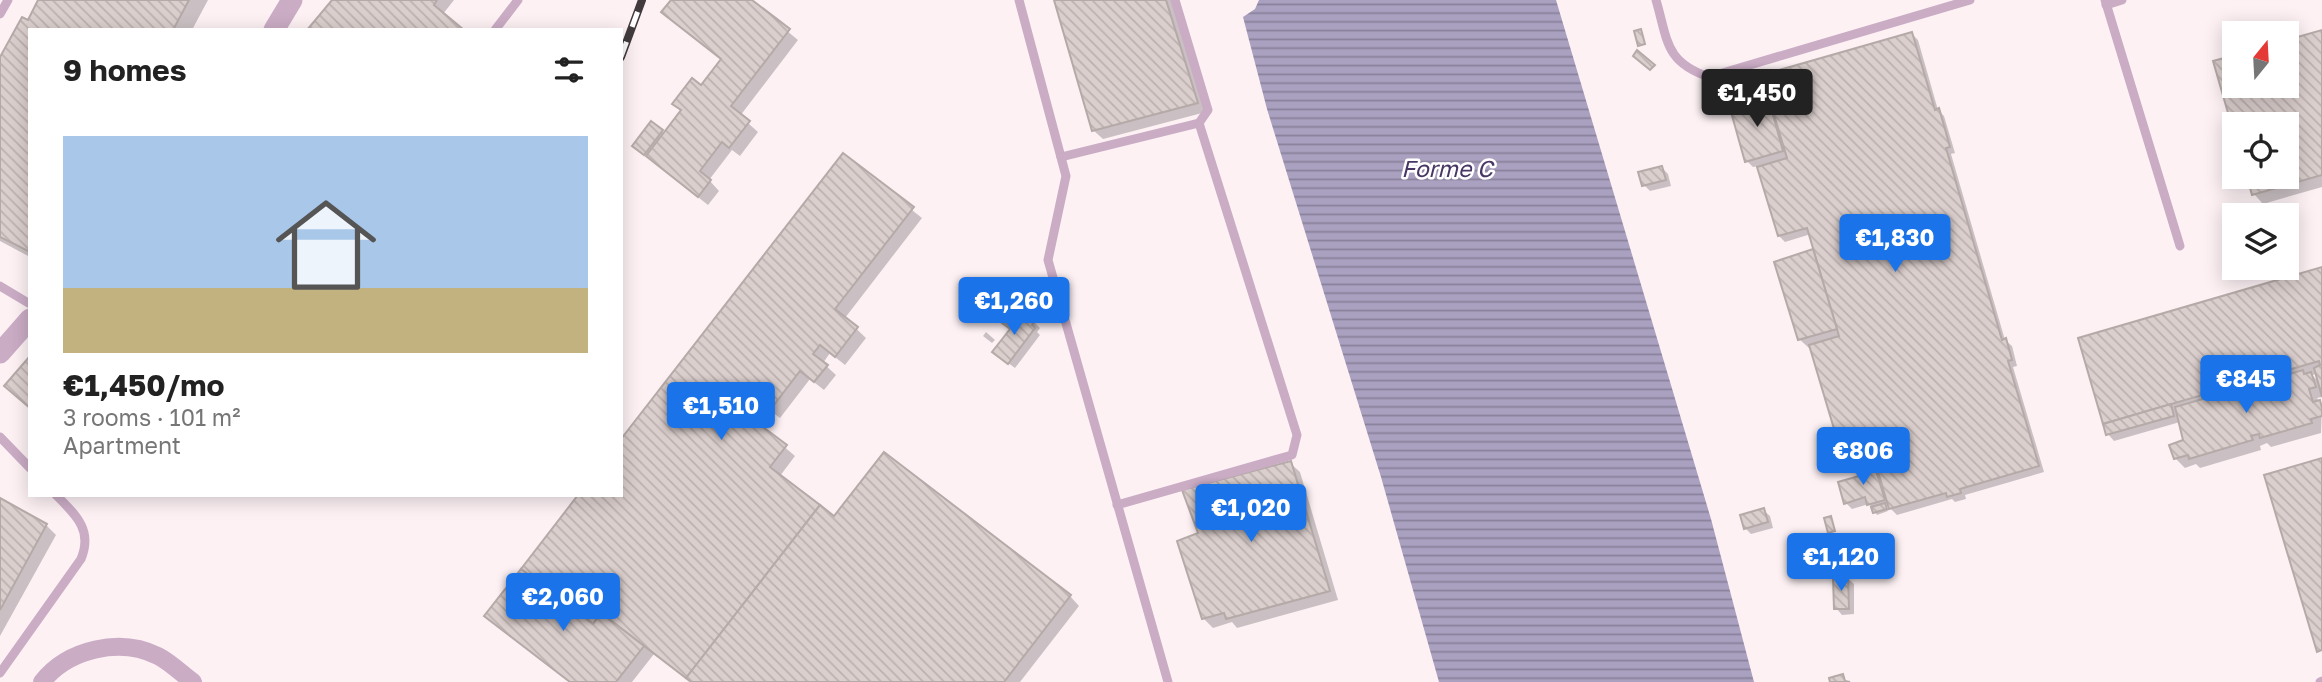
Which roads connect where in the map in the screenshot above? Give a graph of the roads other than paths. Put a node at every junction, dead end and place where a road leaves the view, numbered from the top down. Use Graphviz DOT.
graph roads {
  1 [pos="8,0"];
  2 [pos="292,0"];
  3 [pos="518,0"];
  4 [pos="1019,0"];
  5 [pos="1175,0"];
  6 [pos="1656,0"];
  7 [pos="1970,0"];
  8 [pos="2122,0"];
  9 [pos="2106,2"];
  10 [pos="0,14"];
  11 [pos="275,28"];
  12 [pos="497,28"];
  13 [pos="1199,122"];
  14 [pos="1061,157"];
  15 [pos="2179,246"];
  16 [pos="0,286"];
  17 [pos="28,303"];
  18 [pos="28,321"];
  19 [pos="0,353"];
  20 [pos="0,437"];
  21 [pos="28,466"];
  22 [pos="59,497"];
  23 [pos="1117,505"];
  24 [pos="0,673"];
  25 [pos="43,682"];
  26 [pos="194,682"];
  27 [pos="1168,682"];
  1 -- 10 [label="lane"];
  2 -- 11 [label="street"];
  3 -- 12 [label="lane"];
  4 -- 14 [label="lane"];
  5 -- 13 [label="lane"];
  6 -- 7 [label="lane"];
  8 -- 9 [label="lane"];
  9 -- 15 [label="lane"];
  13 -- 14 [label="lane"];
  13 -- 23 [label="lane"];
  14 -- 23 [label="lane"];
  16 -- 17 [label="lane"];
  18 -- 19 [label="street"];
  20 -- 21 [label="lane"];
  22 -- 24 [label="lane"];
  23 -- 27 [label="lane"];
  25 -- 26 [label="street"];
}
